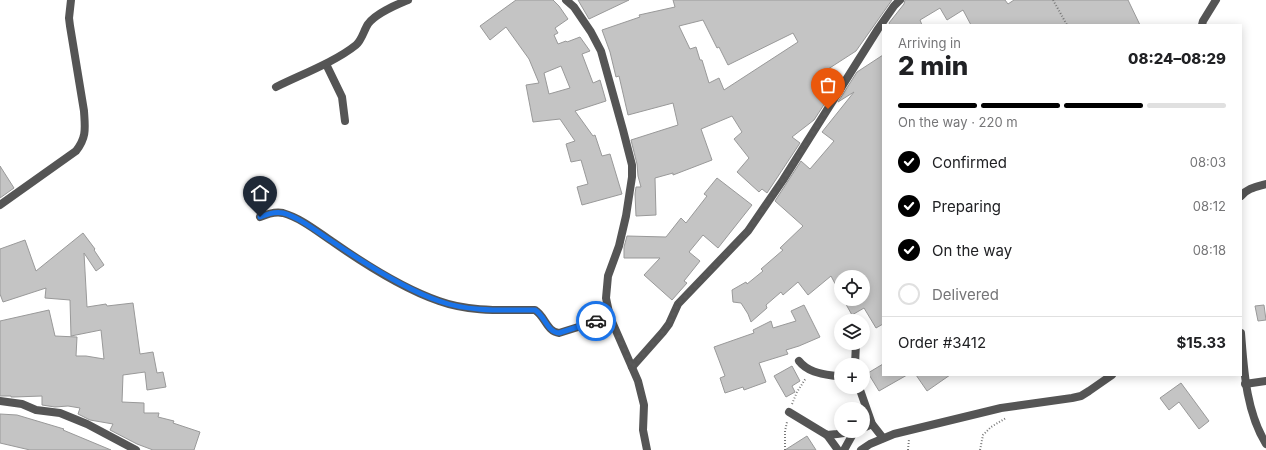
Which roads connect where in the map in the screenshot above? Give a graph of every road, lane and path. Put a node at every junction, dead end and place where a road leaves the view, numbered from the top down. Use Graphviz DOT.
graph roads {
  1 [pos="71,0"];
  2 [pos="408,0"];
  3 [pos="566,0"];
  4 [pos="900,0"];
  5 [pos="1052,0"];
  6 [pos="1216,0"];
  7 [pos="1066,24"];
  8 [pos="1202,24"];
  9 [pos="326,64"];
  10 [pos="276,87"];
  11 [pos="345,121"];
  12 [pos="1266,184"];
  13 [pos="1242,195"];
  14 [pos="0,205"];
  15 [pos="260,217"];
  16 [pos="610,317"];
  17 [pos="1242,346"];
  18 [pos="799,361"];
  19 [pos="632,367"];
  20 [pos="834,376"];
  21 [pos="1111,376"];
  22 [pos="1266,381"];
  23 [pos="1245,384"];
  24 [pos="861,394"];
  25 [pos="0,401"];
  26 [pos="789,412"];
  27 [pos="1007,417"];
  28 [pos="872,424"];
  29 [pos="827,434"];
  30 [pos="834,434"];
  31 [pos="851,438"];
  32 [pos="883,438"];
  33 [pos="1266,444"];
  34 [pos="136,450"];
  35 [pos="646,450"];
  36 [pos="838,450"];
  37 [pos="844,450"];
  38 [pos="861,450"];
  39 [pos="980,450"];
  1 -- 14 [label="street"];
  2 -- 9 [label="street"];
  3 -- 16 [label="street"];
  4 -- 19 [label="street"];
  5 -- 7 [label="path"];
  6 -- 8 [label="street"];
  9 -- 10 [label="street"];
  9 -- 11 [label="street"];
  12 -- 13 [label="street"];
  15 -- 16 [label="street"];
  16 -- 19 [label="street"];
  17 -- 23 [label="street"];
  18 -- 20 [label="street"];
  19 -- 35 [label="street"];
  21 -- 32 [label="street"];
  22 -- 23 [label="street"];
  23 -- 33 [label="street"];
  24 -- 28 [label="street"];
  25 -- 34 [label="street"];
  26 -- 29 [label="street"];
  27 -- 39 [label="path"];
  28 -- 32 [label="street"];
  29 -- 30 [label="street"];
  29 -- 36 [label="street"];
  31 -- 37 [label="street"];
  32 -- 38 [label="street"];
}
